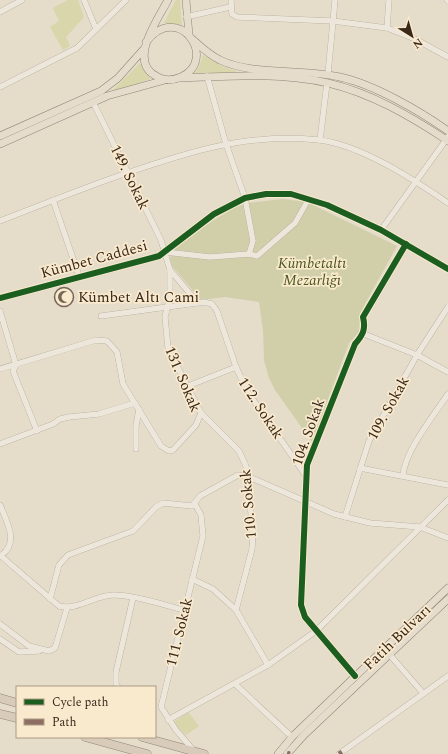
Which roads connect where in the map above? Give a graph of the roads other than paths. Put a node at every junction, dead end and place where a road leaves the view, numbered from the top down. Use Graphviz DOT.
graph roads {
  1 [pos="22,0"];
  2 [pos="84,0"];
  3 [pos="126,0"];
  4 [pos="168,0"];
  5 [pos="186,0"];
  6 [pos="231,0"];
  7 [pos="335,0"];
  8 [pos="389,0"];
  9 [pos="230,7"];
  10 [pos="0,12"];
  11 [pos="186,16"];
  12 [pos="333,21"];
  13 [pos="387,28"];
  14 [pos="96,29"];
  15 [pos="190,36"];
  16 [pos="146,42"];
  17 [pos="143,50"];
  18 [pos="448,57"];
  19 [pos="328,74"];
  20 [pos="207,76"];
  21 [pos="180,78"];
  22 [pos="166,80"];
  23 [pos="327,83"];
  24 [pos="0,87"];
  25 [pos="93,102"];
  26 [pos="448,131"];
  27 [pos="0,136"];
  28 [pos="447,139"];
  29 [pos="320,140"];
  30 [pos="0,144"];
  31 [pos="226,144"];
  32 [pos="128,172"];
  33 [pos="416,181"];
  34 [pos="245,198"];
  35 [pos="53,200"];
  36 [pos="307,202"];
  37 [pos="448,203"];
  38 [pos="0,221"];
  39 [pos="381,230"];
  40 [pos="406,244"];
  41 [pos="165,252"];
  42 [pos="249,254"];
  43 [pos="448,269"];
  44 [pos="170,270"];
  45 [pos="79,276"];
  46 [pos="0,298"];
  47 [pos="198,303"];
  48 [pos="448,307"];
  49 [pos="167,308"];
  50 [pos="0,311"];
  51 [pos="101,316"];
  52 [pos="364,334"];
  53 [pos="417,355"];
  54 [pos="16,365"];
  55 [pos="236,367"];
  56 [pos="0,369"];
  57 [pos="448,372"];
  58 [pos="188,386"];
  59 [pos="448,394"];
  60 [pos="135,403"];
  61 [pos="139,409"];
  62 [pos="201,413"];
  63 [pos="37,431"];
  64 [pos="0,444"];
  65 [pos="136,449"];
  66 [pos="360,468"];
  67 [pos="247,476"];
  68 [pos="306,476"];
  69 [pos="403,476"];
  70 [pos="448,486"];
  71 [pos="448,500"];
  72 [pos="305,501"];
  73 [pos="195,504"];
  74 [pos="0,505"];
  75 [pos="345,517"];
  76 [pos="420,527"];
  77 [pos="448,538"];
  78 [pos="0,556"];
  79 [pos="192,579"];
  80 [pos="448,588"];
  81 [pos="133,598"];
  82 [pos="50,599"];
  83 [pos="448,599"];
  84 [pos="67,608"];
  85 [pos="184,610"];
  86 [pos="236,610"];
  87 [pos="0,624"];
  88 [pos="316,631"];
  89 [pos="0,639"];
  90 [pos="41,650"];
  91 [pos="389,654"];
  92 [pos="268,665"];
  93 [pos="355,676"];
  94 [pos="448,676"];
  95 [pos="234,684"];
  96 [pos="117,686"];
  97 [pos="423,693"];
  98 [pos="0,698"];
  99 [pos="156,702"];
  100 [pos="16,703"];
  101 [pos="162,703"];
  102 [pos="0,714"];
  103 [pos="16,718"];
  104 [pos="168,720"];
  105 [pos="292,737"];
  106 [pos="89,738"];
  107 [pos="145,738"];
  108 [pos="194,752"];
  109 [pos="285,753"];
  110 [pos="340,753"];
  111 [pos="147,754"];
  112 [pos="204,754"];
  113 [pos="272,754"];
  1 -- 10 [label="street"];
  2 -- 14 [label="street"];
  3 -- 14 [label="street"];
  4 -- 16 [label="main road"];
  5 -- 11 [label="main road"];
  6 -- 9 [label="street"];
  7 -- 12 [label="street"];
  8 -- 13 [label="street"];
  9 -- 11 [label="street"];
  9 -- 12 [label="street"];
  11 -- 15 [label="main road"];
  12 -- 13 [label="street"];
  12 -- 19 [label="street"];
  13 -- 18 [label="street"];
  14 -- 24 [label="street"];
  15 -- 16 [label="main road"];
  15 -- 19 [label="main road"];
  15 -- 21 [label="main road"];
  16 -- 17 [label="main road"];
  17 -- 22 [label="main road"];
  17 -- 27 [label="main road"];
  19 -- 26 [label="main road"];
  20 -- 21 [label="main road"];
  20 -- 23 [label="main road"];
  20 -- 31 [label="street"];
  21 -- 22 [label="main road"];
  22 -- 25 [label="main road"];
  23 -- 28 [label="main road"];
  23 -- 29 [label="street"];
  25 -- 30 [label="main road"];
  25 -- 32 [label="street, 149. Sokak"];
  28 -- 33 [label="street"];
  29 -- 31 [label="street"];
  29 -- 33 [label="street"];
  31 -- 32 [label="street"];
  31 -- 34 [label="street"];
  32 -- 35 [label="street"];
  32 -- 41 [label="street, 149. Sokak"];
  33 -- 37 [label="street"];
  33 -- 39 [label="street"];
  34 -- 39 [label="street, Kümbet Caddesi"];
  34 -- 41 [label="street, Kümbet Caddesi"];
  34 -- 42 [label="street"];
  35 -- 38 [label="street"];
  35 -- 45 [label="street"];
  36 -- 42 [label="street"];
  39 -- 40 [label="street, Kümbet Caddesi"];
  40 -- 43 [label="street, Kümbet Caddesi"];
  40 -- 52 [label="street"];
  41 -- 42 [label="street"];
  41 -- 44 [label="street"];
  41 -- 45 [label="street, Kümbet Caddesi"];
  44 -- 47 [label="street"];
  44 -- 49 [label="street, 131. Sokak"];
  45 -- 46 [label="street, Kümbet Caddesi"];
  47 -- 49 [label="street, 112. Sokak"];
  47 -- 55 [label="street, 112. Sokak"];
  48 -- 53 [label="street, 109. Sokak"];
  49 -- 51 [label="street, 112. Sokak"];
  49 -- 58 [label="street, 131. Sokak"];
  50 -- 54 [label="street"];
  52 -- 53 [label="street"];
  52 -- 68 [label="street, 104. Sokak"];
  53 -- 57 [label="street"];
  53 -- 66 [label="street, 109. Sokak"];
  54 -- 56 [label="street"];
  54 -- 60 [label="street"];
  54 -- 63 [label="street"];
  55 -- 58 [label="street"];
  55 -- 68 [label="street, 112. Sokak"];
  58 -- 62 [label="street, 131. Sokak"];
  59 -- 69 [label="street"];
  60 -- 61 [label="street"];
  60 -- 63 [label="street"];
  61 -- 62 [label="street, 131. Sokak"];
  61 -- 65 [label="street"];
  62 -- 67 [label="street, 110. Sokak"];
  63 -- 64 [label="street"];
  66 -- 69 [label="street"];
  66 -- 75 [label="street, 109. Sokak"];
  67 -- 72 [label="street"];
  67 -- 73 [label="street"];
  67 -- 86 [label="street, 110. Sokak"];
  68 -- 72 [label="street, 104. Sokak"];
  69 -- 70 [label="street"];
  71 -- 76 [label="street"];
  72 -- 75 [label="street"];
  72 -- 88 [label="street, 104. Sokak"];
  73 -- 79 [label="street, 111. Sokak"];
  73 -- 82 [label="street"];
  74 -- 78 [label="street"];
  75 -- 76 [label="street"];
  76 -- 77 [label="street"];
  76 -- 88 [label="street"];
  78 -- 82 [label="street"];
  79 -- 85 [label="street, 111. Sokak"];
  79 -- 86 [label="street"];
  80 -- 93 [label="main road, Fatih Bulvarı"];
  81 -- 84 [label="street"];
  81 -- 85 [label="street"];
  81 -- 96 [label="street"];
  82 -- 84 [label="street"];
  83 -- 91 [label="main road, Fatih Bulvarı"];
  84 -- 90 [label="street"];
  85 -- 101 [label="street, 111. Sokak"];
  86 -- 92 [label="street"];
  87 -- 90 [label="street"];
  88 -- 92 [label="street"];
  88 -- 93 [label="street, 104. Sokak"];
  89 -- 90 [label="street"];
  91 -- 97 [label="street"];
  91 -- 109 [label="main road, Fatih Bulvarı"];
  92 -- 95 [label="street"];
  93 -- 105 [label="main road, Fatih Bulvarı"];
  94 -- 97 [label="street"];
  95 -- 104 [label="street"];
  95 -- 105 [label="street"];
  97 -- 110 [label="street"];
  98 -- 100 [label="highway"];
  99 -- 101 [label="street"];
  101 -- 104 [label="street"];
  102 -- 103 [label="highway"];
  104 -- 108 [label="street"];
  105 -- 109 [label="main road, Fatih Bulvarı"];
  106 -- 111 [label="highway"];
  107 -- 108 [label="highway"];
  108 -- 112 [label="highway"];
  109 -- 113 [label="main road"];
}
